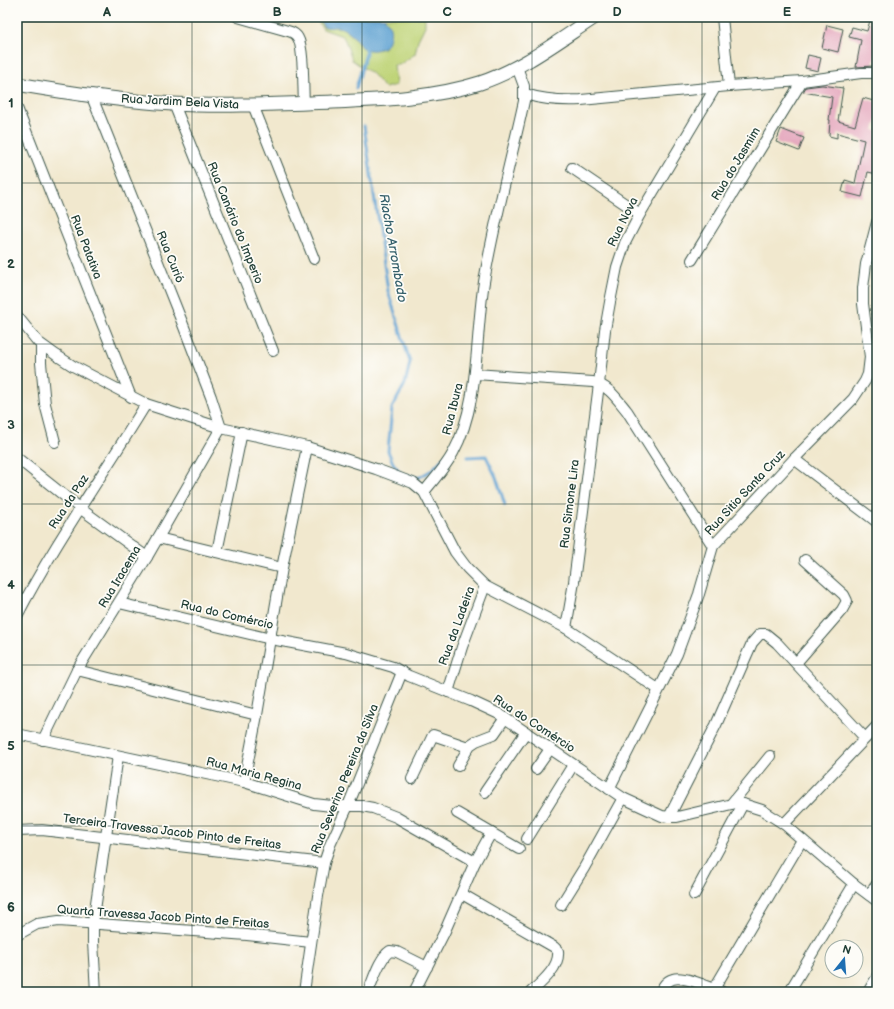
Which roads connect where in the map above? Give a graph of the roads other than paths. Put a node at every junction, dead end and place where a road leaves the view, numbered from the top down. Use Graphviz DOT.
graph roads {
  1 [pos="238,17"];
  2 [pos="595,17"];
  3 [pos="722,17"];
  4 [pos="517,67"];
  5 [pos="877,72"];
  6 [pos="802,81"];
  7 [pos="17,84"];
  8 [pos="729,86"];
  9 [pos="715,88"];
  10 [pos="525,94"];
  11 [pos="92,97"];
  12 [pos="304,103"];
  13 [pos="174,104"];
  14 [pos="253,105"];
  15 [pos="17,108"];
  16 [pos="572,168"];
  17 [pos="640,214"];
  18 [pos="877,222"];
  19 [pos="314,259"];
  20 [pos="692,260"];
  21 [pos="17,316"];
  22 [pos="41,344"];
  23 [pos="273,351"];
  24 [pos="475,374"];
  25 [pos="600,384"];
  26 [pos="131,397"];
  27 [pos="146,404"];
  28 [pos="221,428"];
  29 [pos="242,432"];
  30 [pos="55,442"];
  31 [pos="307,447"];
  32 [pos="17,458"];
  33 [pos="794,459"];
  34 [pos="424,492"];
  35 [pos="81,509"];
  36 [pos="877,522"];
  37 [pos="158,538"];
  38 [pos="713,546"];
  39 [pos="217,552"];
  40 [pos="147,557"];
  41 [pos="805,560"];
  42 [pos="282,568"];
  43 [pos="485,586"];
  44 [pos="120,603"];
  45 [pos="17,616"];
  46 [pos="566,628"];
  47 [pos="271,639"];
  48 [pos="796,663"];
  49 [pos="77,670"];
  50 [pos="402,672"];
  51 [pos="658,689"];
  52 [pos="448,692"];
  53 [pos="257,715"];
  54 [pos="505,718"];
  55 [pos="877,726"];
  56 [pos="526,732"];
  57 [pos="17,734"];
  58 [pos="865,738"];
  59 [pos="43,740"];
  60 [pos="468,747"];
  61 [pos="550,749"];
  62 [pos="118,756"];
  63 [pos="770,756"];
  64 [pos="573,765"];
  65 [pos="458,766"];
  66 [pos="536,769"];
  67 [pos="412,779"];
  68 [pos="244,782"];
  69 [pos="609,790"];
  70 [pos="485,792"];
  71 [pos="623,798"];
  72 [pos="731,804"];
  73 [pos="743,804"];
  74 [pos="348,806"];
  75 [pos="457,812"];
  76 [pos="669,817"];
  77 [pos="784,824"];
  78 [pos="17,831"];
  79 [pos="491,833"];
  80 [pos="105,838"];
  81 [pos="527,838"];
  82 [pos="802,840"];
  83 [pos="520,849"];
  84 [pos="475,862"];
  85 [pos="324,863"];
  86 [pos="854,884"];
  87 [pos="877,884"];
  88 [pos="462,894"];
  89 [pos="694,895"];
  90 [pos="873,898"];
  91 [pos="561,905"];
  92 [pos="93,923"];
  93 [pos="17,935"];
  94 [pos="311,942"];
  95 [pos="427,967"];
  96 [pos="877,977"];
  97 [pos="718,991"];
  98 [pos="96,992"];
  99 [pos="304,992"];
  100 [pos="368,992"];
  101 [pos="414,992"];
  102 [pos="531,992"];
  103 [pos="660,992"];
  104 [pos="789,992"];
  105 [pos="868,992"];
  1 -- 12 [label="street"];
  2 -- 4 [label="main road, Rua Jardim Bela Vista"];
  3 -- 8 [label="street"];
  4 -- 10 [label="street, Rua Ibura"];
  4 -- 12 [label="main road, Rua Jardim Bela Vista"];
  5 -- 6 [label="street"];
  6 -- 8 [label="street"];
  6 -- 20 [label="street, Rua do Jasmim"];
  7 -- 11 [label="main road, Rua Jardim Bela Vista"];
  8 -- 9 [label="street"];
  9 -- 10 [label="street"];
  9 -- 17 [label="street, Rua Nova"];
  10 -- 24 [label="street, Rua Ibura"];
  11 -- 13 [label="main road, Rua Jardim Bela Vista"];
  11 -- 28 [label="street, Rua Curió"];
  12 -- 14 [label="main road, Rua Jardim Bela Vista"];
  13 -- 14 [label="main road, Rua Jardim Bela Vista"];
  13 -- 23 [label="street, Rua Canário do Imperio"];
  14 -- 19 [label="street"];
  15 -- 26 [label="street, Rua Patativa"];
  16 -- 17 [label="street"];
  17 -- 25 [label="street, Rua Nova"];
  18 -- 33 [label="street, Rua Sitio Santa Cruz"];
  21 -- 22 [label="street"];
  22 -- 26 [label="street"];
  22 -- 30 [label="street"];
  24 -- 25 [label="street"];
  24 -- 34 [label="street, Rua Ibura"];
  25 -- 38 [label="street"];
  25 -- 46 [label="street, Rua Simone Lira"];
  26 -- 27 [label="street"];
  27 -- 28 [label="street"];
  27 -- 35 [label="street, Rua da Paz"];
  28 -- 29 [label="street"];
  28 -- 37 [label="street, Rua Iracema"];
  29 -- 31 [label="street"];
  29 -- 39 [label="street"];
  31 -- 34 [label="street"];
  31 -- 42 [label="street"];
  32 -- 35 [label="street"];
  33 -- 36 [label="street"];
  33 -- 38 [label="street, Rua Sitio Santa Cruz"];
  34 -- 43 [label="street, Rua da Ladeira"];
  35 -- 40 [label="street"];
  35 -- 45 [label="street, Rua da Paz"];
  37 -- 39 [label="street"];
  37 -- 40 [label="street, Rua Iracema"];
  38 -- 51 [label="street, Rua Sitio Santa Cruz"];
  39 -- 42 [label="street"];
  40 -- 44 [label="street, Rua Iracema"];
  41 -- 48 [label="street"];
  42 -- 47 [label="street"];
  43 -- 46 [label="street"];
  43 -- 52 [label="street, Rua da Ladeira"];
  44 -- 47 [label="street, Rua do Comércio"];
  44 -- 49 [label="street, Rua Iracema"];
  46 -- 51 [label="street"];
  47 -- 50 [label="street, Rua do Comércio"];
  47 -- 53 [label="street"];
  48 -- 58 [label="street"];
  48 -- 76 [label="street"];
  49 -- 53 [label="street"];
  49 -- 59 [label="street, Rua Iracema"];
  50 -- 52 [label="street, Rua do Comércio"];
  50 -- 74 [label="street, Rua Severino Pereira da Silva"];
  51 -- 69 [label="street, Rua Sitio Santa Cruz"];
  52 -- 54 [label="street, Rua do Comércio"];
  53 -- 68 [label="street"];
  54 -- 56 [label="street, Rua do Comércio"];
  54 -- 60 [label="street"];
  55 -- 58 [label="street"];
  56 -- 61 [label="street, Rua do Comércio"];
  56 -- 70 [label="street"];
  57 -- 59 [label="street, Rua Maria Regina"];
  58 -- 77 [label="street"];
  59 -- 62 [label="street, Rua Maria Regina"];
  60 -- 65 [label="street"];
  60 -- 67 [label="street"];
  61 -- 64 [label="street, Rua do Comércio"];
  61 -- 66 [label="street"];
  62 -- 68 [label="street, Rua Maria Regina"];
  62 -- 80 [label="street"];
  63 -- 72 [label="street"];
  64 -- 69 [label="street, Rua do Comércio"];
  64 -- 81 [label="street"];
  68 -- 74 [label="street, Rua Maria Regina"];
  69 -- 71 [label="street, Rua do Comércio"];
  71 -- 76 [label="street, Rua do Comércio"];
  71 -- 91 [label="street"];
  72 -- 73 [label="street, Rua do Comércio"];
  72 -- 76 [label="street, Rua do Comércio"];
  73 -- 77 [label="street, Rua do Comércio"];
  73 -- 89 [label="street"];
  74 -- 84 [label="street, Rua Maria Regina"];
  74 -- 85 [label="street, Rua Severino Pereira da Silva"];
  75 -- 79 [label="street"];
  77 -- 82 [label="street, Rua do Comércio"];
  78 -- 80 [label="street, Terceira Travessa Jacob Pinto de Freitas"];
  79 -- 83 [label="street"];
  79 -- 84 [label="street"];
  80 -- 85 [label="street, Terceira Travessa Jacob Pinto de Freitas"];
  80 -- 92 [label="street"];
  82 -- 86 [label="street, Rua do Comércio"];
  82 -- 97 [label="street"];
  84 -- 88 [label="street"];
  85 -- 94 [label="street, Rua Severino Pereira da Silva"];
  86 -- 90 [label="street, Rua do Comércio"];
  86 -- 104 [label="street"];
  87 -- 90 [label="street"];
  88 -- 95 [label="street"];
  88 -- 102 [label="street"];
  92 -- 93 [label="street, Quarta Travessa Jacob Pinto de Freitas"];
  92 -- 94 [label="street, Quarta Travessa Jacob Pinto de Freitas"];
  92 -- 98 [label="street"];
  94 -- 99 [label="street, Rua Severino Pereira da Silva"];
  95 -- 100 [label="street"];
  95 -- 101 [label="street"];
  96 -- 105 [label="street"];
  97 -- 103 [label="street"];
}
